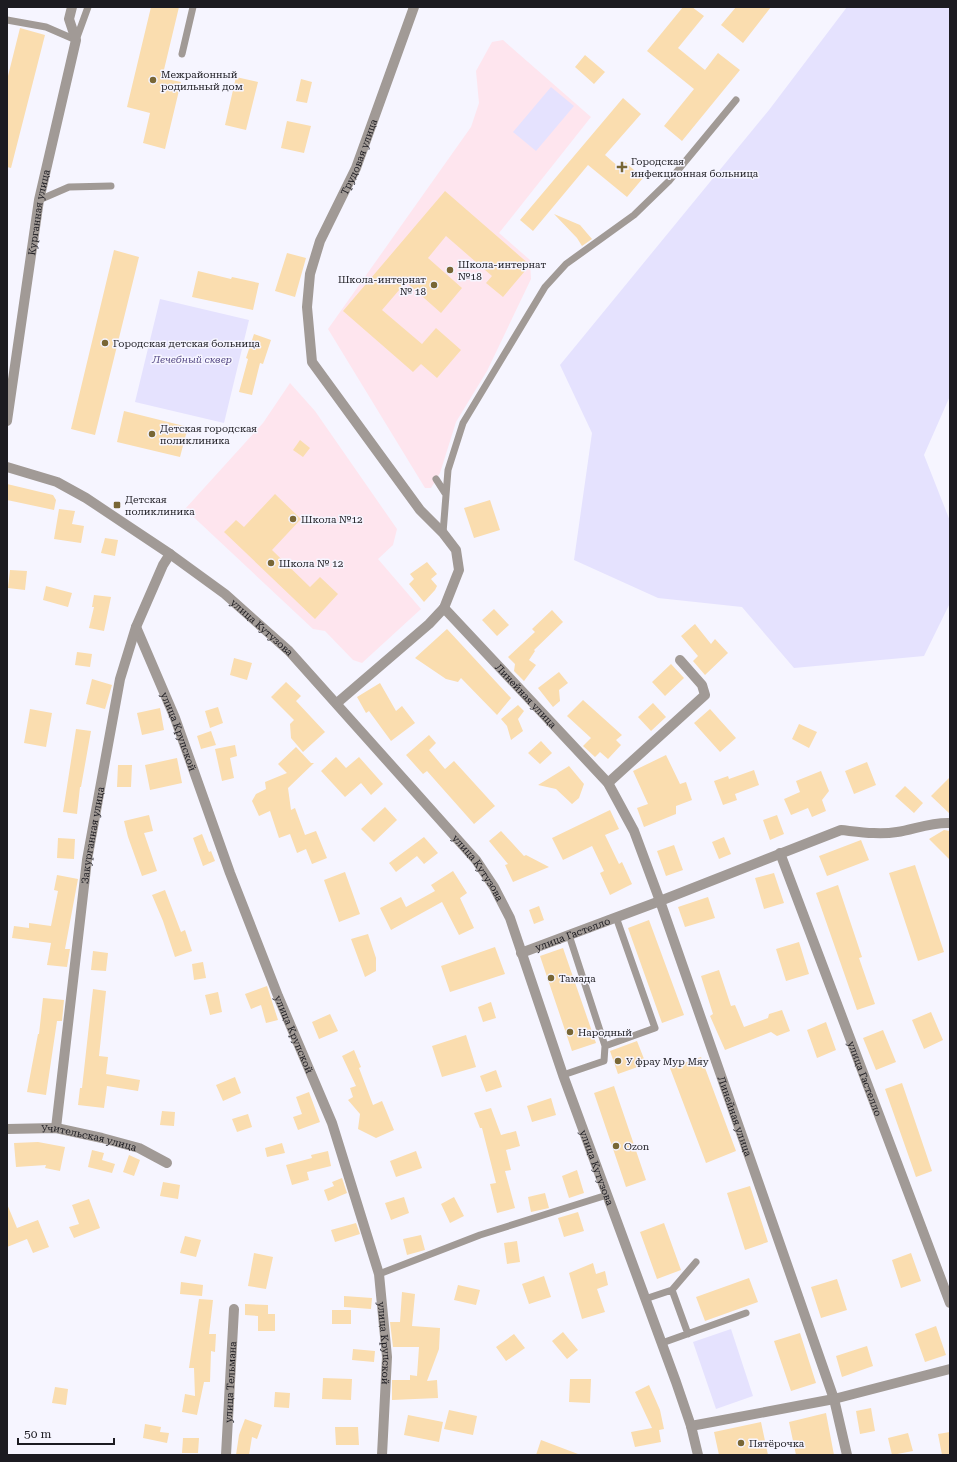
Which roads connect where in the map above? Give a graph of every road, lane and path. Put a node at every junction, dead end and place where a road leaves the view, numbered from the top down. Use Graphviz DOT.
graph roads {
  1 [pos="72,7"];
  2 [pos="88,7"];
  3 [pos="193,7"];
  4 [pos="414,7"];
  5 [pos="7,20"];
  6 [pos="76,40"];
  7 [pos="182,54"];
  8 [pos="736,100"];
  9 [pos="111,186"];
  10 [pos="38,200"];
  11 [pos="7,421"];
  12 [pos="7,467"];
  13 [pos="436,479"];
  14 [pos="445,493"];
  15 [pos="443,533"];
  16 [pos="170,554"];
  17 [pos="444,608"];
  18 [pos="136,628"];
  19 [pos="680,660"];
  20 [pos="337,703"];
  21 [pos="608,783"];
  22 [pos="950,823"];
  23 [pos="780,854"];
  24 [pos="660,901"];
  25 [pos="616,918"];
  26 [pos="569,935"];
  27 [pos="521,953"];
  28 [pos="605,1046"];
  29 [pos="563,1075"];
  30 [pos="56,1128"];
  31 [pos="7,1129"];
  32 [pos="167,1164"];
  33 [pos="607,1195"];
  34 [pos="696,1262"];
  35 [pos="379,1274"];
  36 [pos="672,1290"];
  37 [pos="646,1299"];
  38 [pos="950,1303"];
  39 [pos="234,1309"];
  40 [pos="746,1313"];
  41 [pos="688,1334"];
  42 [pos="662,1343"];
  43 [pos="950,1369"];
  44 [pos="834,1398"];
  45 [pos="691,1426"];
  46 [pos="226,1455"];
  47 [pos="382,1455"];
  48 [pos="698,1455"];
  49 [pos="847,1455"];
  1 -- 6 [label="street"];
  2 -- 6 [label="lane"];
  3 -- 7 [label="lane"];
  4 -- 15 [label="street, Трудовая улица"];
  5 -- 6 [label="lane"];
  6 -- 10 [label="street, Курганная улица"];
  8 -- 14 [label="lane"];
  9 -- 10 [label="lane"];
  10 -- 11 [label="street, Курганная улица"];
  12 -- 16 [label="street, улица Кутузова"];
  13 -- 14 [label="lane"];
  14 -- 15 [label="lane"];
  15 -- 17 [label="street, Трудовая улица"];
  16 -- 18 [label="street, Закурганная улица"];
  16 -- 20 [label="street, улица Кутузова"];
  17 -- 20 [label="street"];
  17 -- 21 [label="street, Линейная улица"];
  18 -- 30 [label="street, Закурганная улица"];
  18 -- 35 [label="street, улица Крупской"];
  19 -- 21 [label="street"];
  20 -- 27 [label="street, улица Кутузова"];
  21 -- 24 [label="street, Линейная улица"];
  22 -- 23 [label="street, улица Гастелло"];
  23 -- 24 [label="street, улица Гастелло"];
  23 -- 38 [label="street, улица Гастелло"];
  24 -- 25 [label="street, улица Гастелло"];
  24 -- 44 [label="street, Линейная улица"];
  25 -- 26 [label="street, улица Гастелло"];
  25 -- 28 [label="lane"];
  26 -- 27 [label="street, улица Гастелло"];
  26 -- 28 [label="lane"];
  27 -- 29 [label="street, улица Кутузова"];
  28 -- 29 [label="lane"];
  29 -- 33 [label="street, улица Кутузова"];
  30 -- 31 [label="street, Учительская улица"];
  30 -- 32 [label="street, Учительская улица"];
  33 -- 35 [label="lane"];
  33 -- 37 [label="street, улица Кутузова"];
  34 -- 36 [label="lane"];
  35 -- 47 [label="street, улица Крупской"];
  36 -- 37 [label="lane"];
  36 -- 41 [label="lane"];
  37 -- 42 [label="street, улица Кутузова"];
  39 -- 46 [label="street, улица Тельмана"];
  40 -- 41 [label="lane"];
  41 -- 42 [label="lane"];
  42 -- 45 [label="street, улица Кутузова"];
  43 -- 44 [label="street"];
  44 -- 45 [label="street"];
  44 -- 49 [label="street, Линейная улица"];
  45 -- 48 [label="street, улица Кутузова"];
}
